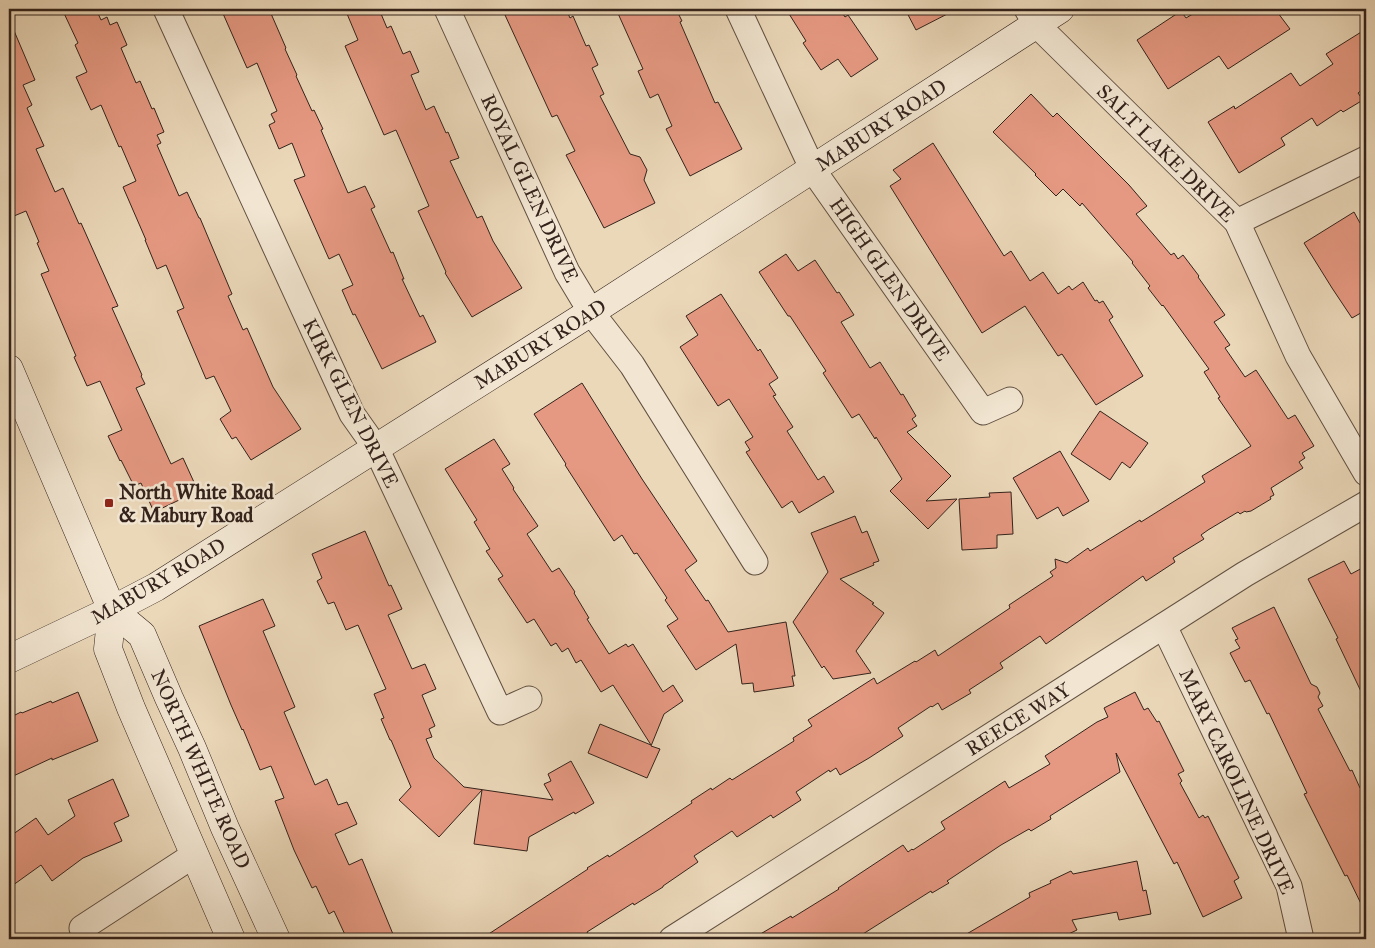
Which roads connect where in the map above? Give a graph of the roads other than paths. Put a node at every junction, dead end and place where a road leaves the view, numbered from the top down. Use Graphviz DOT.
graph roads {
  1 [pos="166,9"];
  2 [pos="447,9"];
  3 [pos="738,9"];
  4 [pos="1060,9"];
  5 [pos="1031,17"];
  6 [pos="1366,159"];
  7 [pos="813,170"];
  8 [pos="1237,222"];
  9 [pos="591,312"];
  10 [pos="9,369"];
  11 [pos="1010,400"];
  12 [pos="376,448"];
  13 [pos="1366,473"];
  14 [pos="1366,504"];
  15 [pos="754,562"];
  16 [pos="112,610"];
  17 [pos="1164,626"];
  18 [pos="9,658"];
  19 [pos="529,699"];
  20 [pos="194,855"];
  21 [pos="82,928"];
  22 [pos="231,939"];
  23 [pos="276,939"];
  24 [pos="672,939"];
  25 [pos="1301,939"];
  1 -- 12 [label="street, KIRK GLEN DRIVE"];
  2 -- 9 [label="street, ROYAL GLEN DRIVE"];
  3 -- 7 [label="street, HIGH GLEN DRIVE"];
  4 -- 5 [label="main road, MABURY ROAD"];
  5 -- 7 [label="main road, MABURY ROAD"];
  5 -- 8 [label="street, SALT LAKE DRIVE"];
  6 -- 8 [label="street"];
  7 -- 9 [label="main road, MABURY ROAD"];
  7 -- 11 [label="street, HIGH GLEN DRIVE"];
  8 -- 13 [label="street, SALT LAKE DRIVE"];
  9 -- 12 [label="main road, MABURY ROAD"];
  9 -- 15 [label="street, ROYAL GLEN DRIVE"];
  10 -- 16 [label="main road, NORTH WHITE ROAD"];
  12 -- 16 [label="main road, MABURY ROAD"];
  12 -- 19 [label="street, KIRK GLEN DRIVE"];
  14 -- 17 [label="street, REECE WAY"];
  16 -- 18 [label="main road, MABURY ROAD"];
  16 -- 20 [label="main road, NORTH WHITE ROAD"];
  16 -- 23 [label="main road, NORTH WHITE ROAD"];
  17 -- 24 [label="street, REECE WAY"];
  17 -- 25 [label="street, MARY CAROLINE DRIVE"];
  20 -- 21 [label="street"];
  20 -- 22 [label="main road, NORTH WHITE ROAD"];
}
